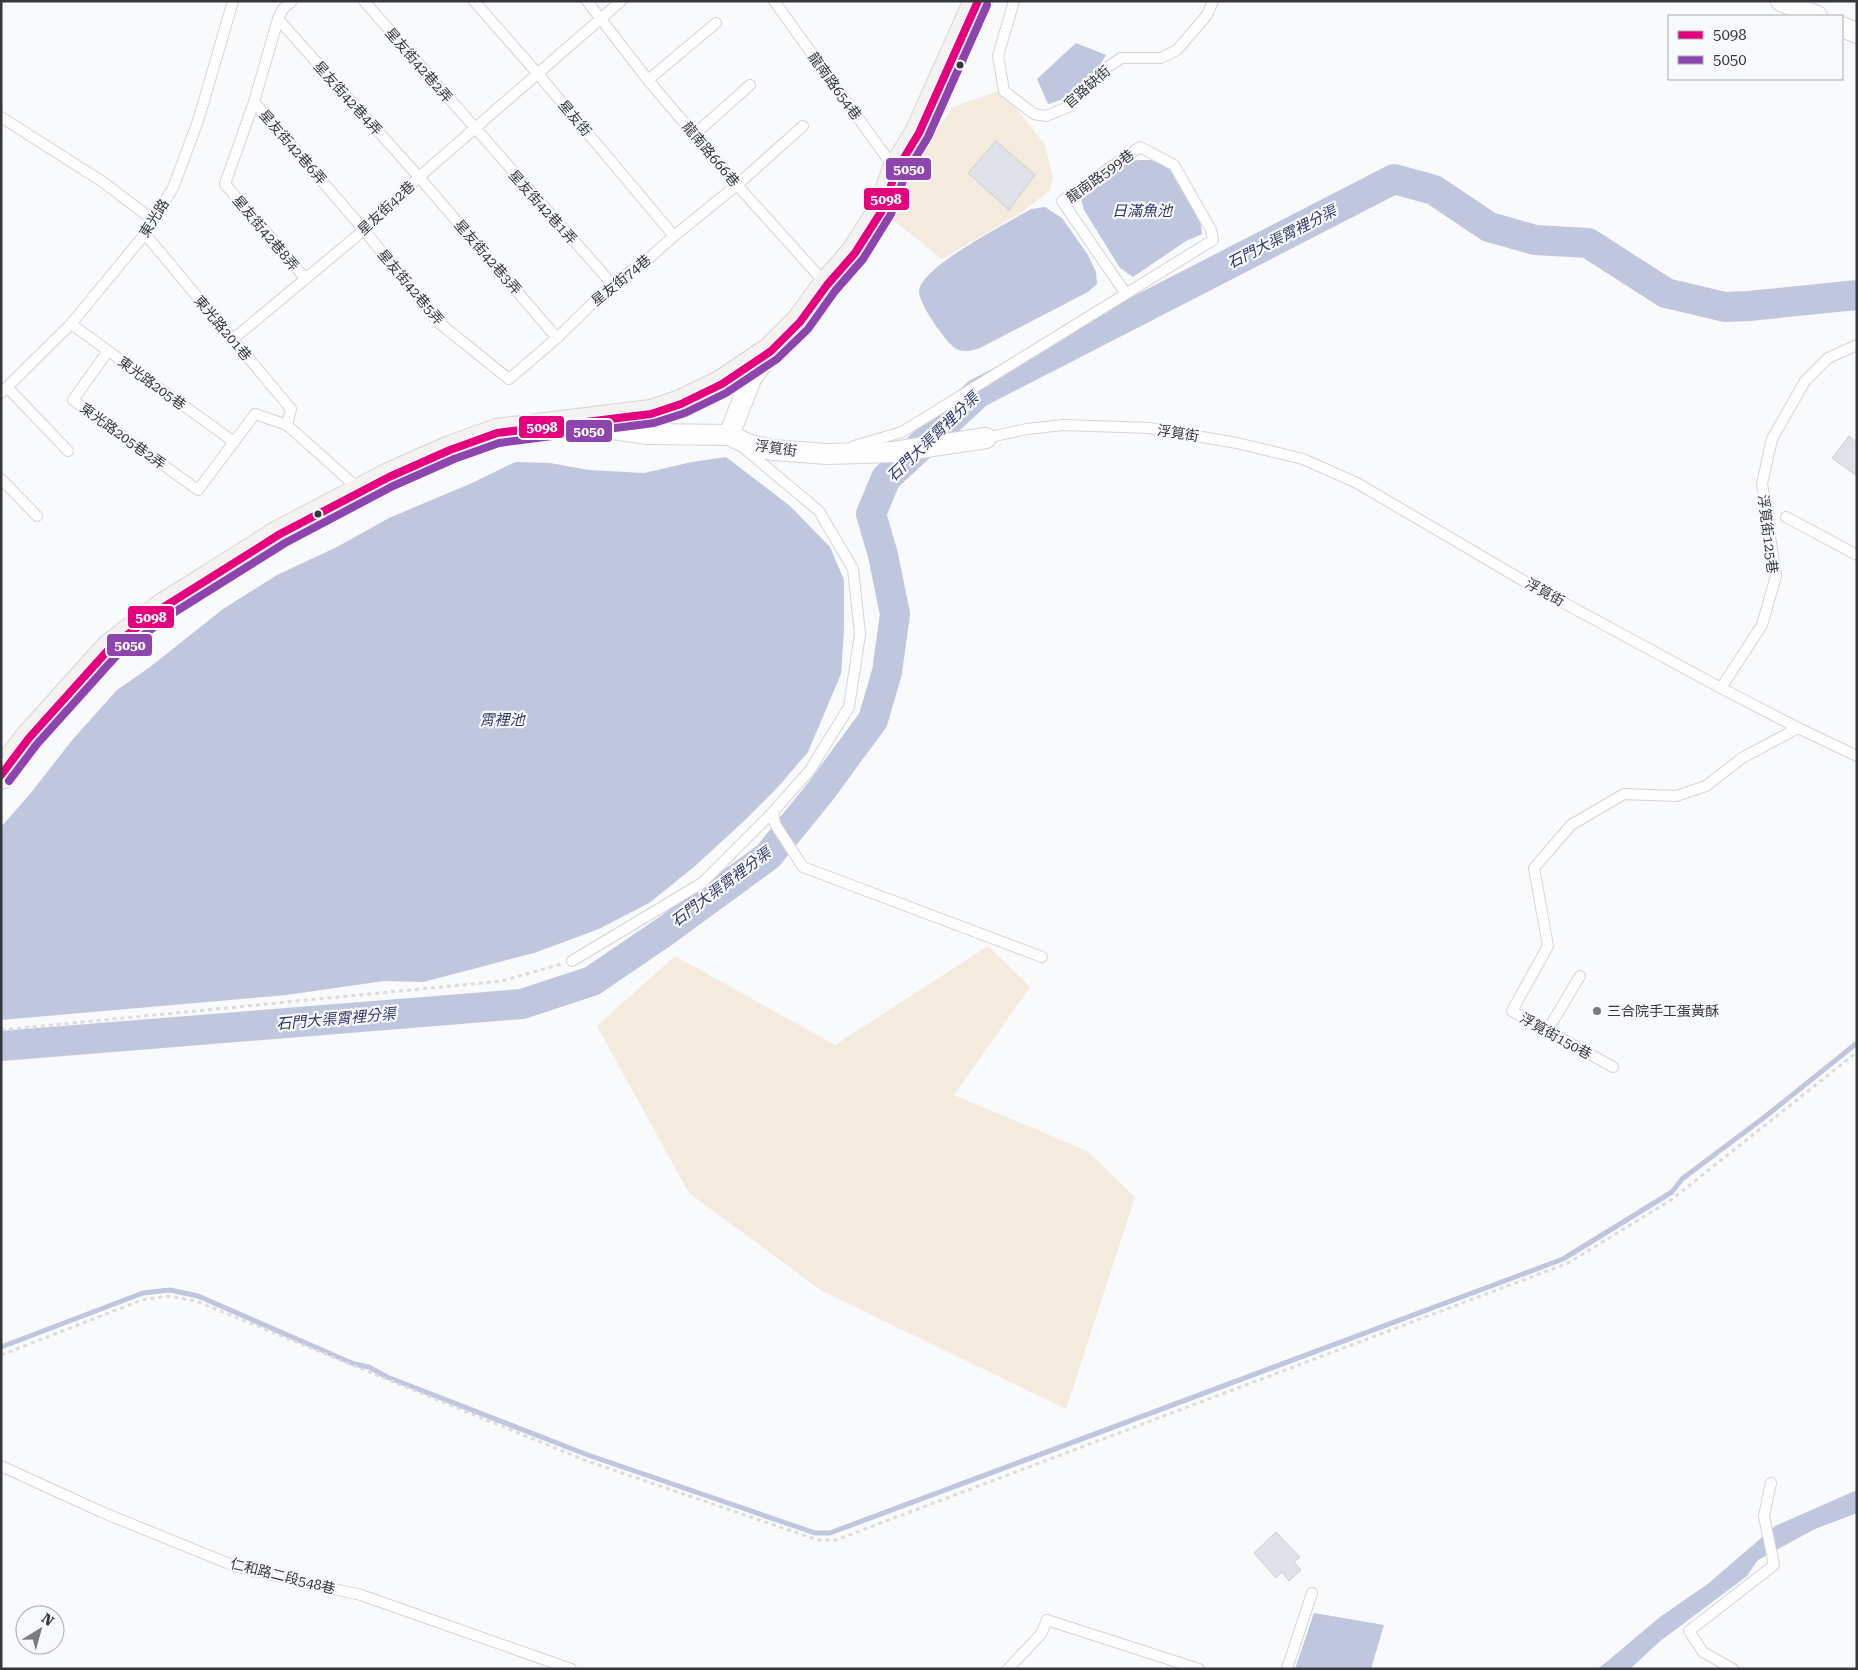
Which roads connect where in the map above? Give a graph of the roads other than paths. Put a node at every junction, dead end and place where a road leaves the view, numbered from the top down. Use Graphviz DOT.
graph roads {
  1 [pos="233,1"];
  2 [pos="292,1"];
  3 [pos="364,1"];
  4 [pos="474,1"];
  5 [pos="587,1"];
  6 [pos="621,1"];
  7 [pos="774,1"];
  8 [pos="978,1"];
  9 [pos="1014,1"];
  10 [pos="1213,1"];
  11 [pos="1781,1"];
  12 [pos="1814,15"];
  13 [pos="602,18"];
  14 [pos="278,19"];
  15 [pos="716,23"];
  16 [pos="1843,27"];
  17 [pos="1857,33"];
  18 [pos="538,74"];
  19 [pos="648,80"];
  20 [pos="750,84"];
  21 [pos="254,102"];
  22 [pos="1,117"];
  23 [pos="803,126"];
  24 [pos="474,129"];
  25 [pos="694,134"];
  26 [pos="896,171"];
  27 [pos="419,177"];
  28 [pos="737,185"];
  29 [pos="153,220"];
  30 [pos="364,230"];
  31 [pos="145,234"];
  32 [pos="674,236"];
  33 [pos="305,278"];
  34 [pos="612,284"];
  35 [pos="827,285"];
  36 [pos="1126,294"];
  37 [pos="71,324"];
  38 [pos="557,338"];
  39 [pos="232,340"];
  40 [pos="1857,345"];
  41 [pos="108,351"];
  42 [pos="772,351"];
  43 [pos="509,379"];
  44 [pos="4,390"];
  45 [pos="579,424"];
  46 [pos="287,425"];
  47 [pos="729,435"];
  48 [pos="986,438"];
  49 [pos="234,442"];
  50 [pos="68,451"];
  51 [pos="827,454"];
  52 [pos="1,480"];
  53 [pos="362,491"];
  54 [pos="37,516"];
  55 [pos="1786,517"];
  56 [pos="1857,555"];
  57 [pos="1721,688"];
  58 [pos="1798,728"];
  59 [pos="1856,754"];
  60 [pos="1,775"];
  61 [pos="773,812"];
  62 [pos="1042,957"];
  63 [pos="572,961"];
  64 [pos="1580,976"];
  65 [pos="1547,1031"];
  66 [pos="1612,1067"];
  67 [pos="1,1466"];
  68 [pos="1771,1483"];
  69 [pos="1312,1593"];
  70 [pos="571,1669"];
  71 [pos="1008,1669"];
  72 [pos="1199,1669"];
  73 [pos="1287,1669"];
  74 [pos="1733,1669"];
  1 -- 29 [label="lane, 東光路"];
  2 -- 14 [label="lane, 星友街42巷6弄"];
  3 -- 24 [label="lane, 星友街42巷2弄"];
  4 -- 18 [label="lane, 星友街"];
  5 -- 13 [label="lane, 龍南路666巷"];
  6 -- 13 [label="lane, 星友街42巷"];
  7 -- 26 [label="lane, 龍南路654巷"];
  8 -- 26 [label="main road"];
  9 -- 10 [label="lane, 官路缺街"];
  11 -- 12 [label="street"];
  13 -- 18 [label="lane, 星友街42巷"];
  13 -- 19 [label="lane, 龍南路666巷"];
  14 -- 21 [label="lane, 星友街42巷6弄"];
  14 -- 27 [label="lane, 星友街42巷4弄"];
  15 -- 19 [label="lane"];
  16 -- 17 [label="street"];
  18 -- 24 [label="lane, 星友街42巷"];
  18 -- 32 [label="lane, 星友街"];
  19 -- 25 [label="lane, 龍南路666巷"];
  20 -- 25 [label="lane"];
  21 -- 30 [label="lane, 星友街42巷6弄"];
  21 -- 33 [label="lane, 星友街42巷8弄"];
  22 -- 29 [label="lane"];
  23 -- 28 [label="lane, 星友街74巷"];
  24 -- 27 [label="lane, 星友街42巷"];
  24 -- 34 [label="lane, 星友街42巷1弄"];
  25 -- 28 [label="lane, 龍南路666巷"];
  26 -- 35 [label="main road"];
  27 -- 30 [label="lane, 星友街42巷"];
  27 -- 38 [label="lane, 星友街42巷3弄"];
  28 -- 32 [label="lane, 星友街74巷"];
  28 -- 35 [label="lane, 龍南路666巷"];
  29 -- 31 [label="lane, 東光路"];
  30 -- 33 [label="lane, 星友街42巷"];
  30 -- 43 [label="lane, 星友街42巷5弄"];
  31 -- 37 [label="lane, 東光路"];
  31 -- 39 [label="lane, 東光路201巷"];
  32 -- 34 [label="lane, 星友街74巷"];
  33 -- 39 [label="lane, 星友街42巷"];
  34 -- 38 [label="lane, 星友街74巷"];
  35 -- 42 [label="main road"];
  36 -- 36 [label="lane, 龍南路599巷"];
  36 -- 51 [label="lane, 龍南路599巷"];
  37 -- 41 [label="lane, 東光路205巷"];
  37 -- 44 [label="lane, 東光路"];
  38 -- 43 [label="lane, 星友街74巷"];
  39 -- 46 [label="lane, 東光路201巷"];
  40 -- 57 [label="lane, 浮筧街125巷"];
  41 -- 49 [label="lane, 東光路205巷"];
  41 -- 49 [label="lane, 東光路205巷2弄"];
  42 -- 45 [label="main road"];
  42 -- 47 [label="street"];
  44 -- 50 [label="lane"];
  45 -- 47 [label="street, 浮筧街"];
  45 -- 53 [label="main road"];
  46 -- 49 [label="lane"];
  46 -- 53 [label="lane"];
  47 -- 51 [label="street, 浮筧街"];
  47 -- 61 [label="lane"];
  48 -- 51 [label="street, 浮筧街"];
  48 -- 57 [label="lane, 浮筧街"];
  52 -- 54 [label="lane"];
  53 -- 60 [label="main road"];
  55 -- 56 [label="lane"];
  57 -- 58 [label="lane, 浮筧街"];
  58 -- 59 [label="lane, 浮筧街"];
  58 -- 65 [label="lane, 浮筧街150巷"];
  61 -- 62 [label="lane"];
  61 -- 63 [label="lane"];
  64 -- 65 [label="lane"];
  65 -- 66 [label="lane, 浮筧街150巷"];
  67 -- 70 [label="lane, 仁和路二段548巷"];
  68 -- 74 [label="lane"];
  69 -- 73 [label="lane"];
  71 -- 72 [label="lane"];
}
